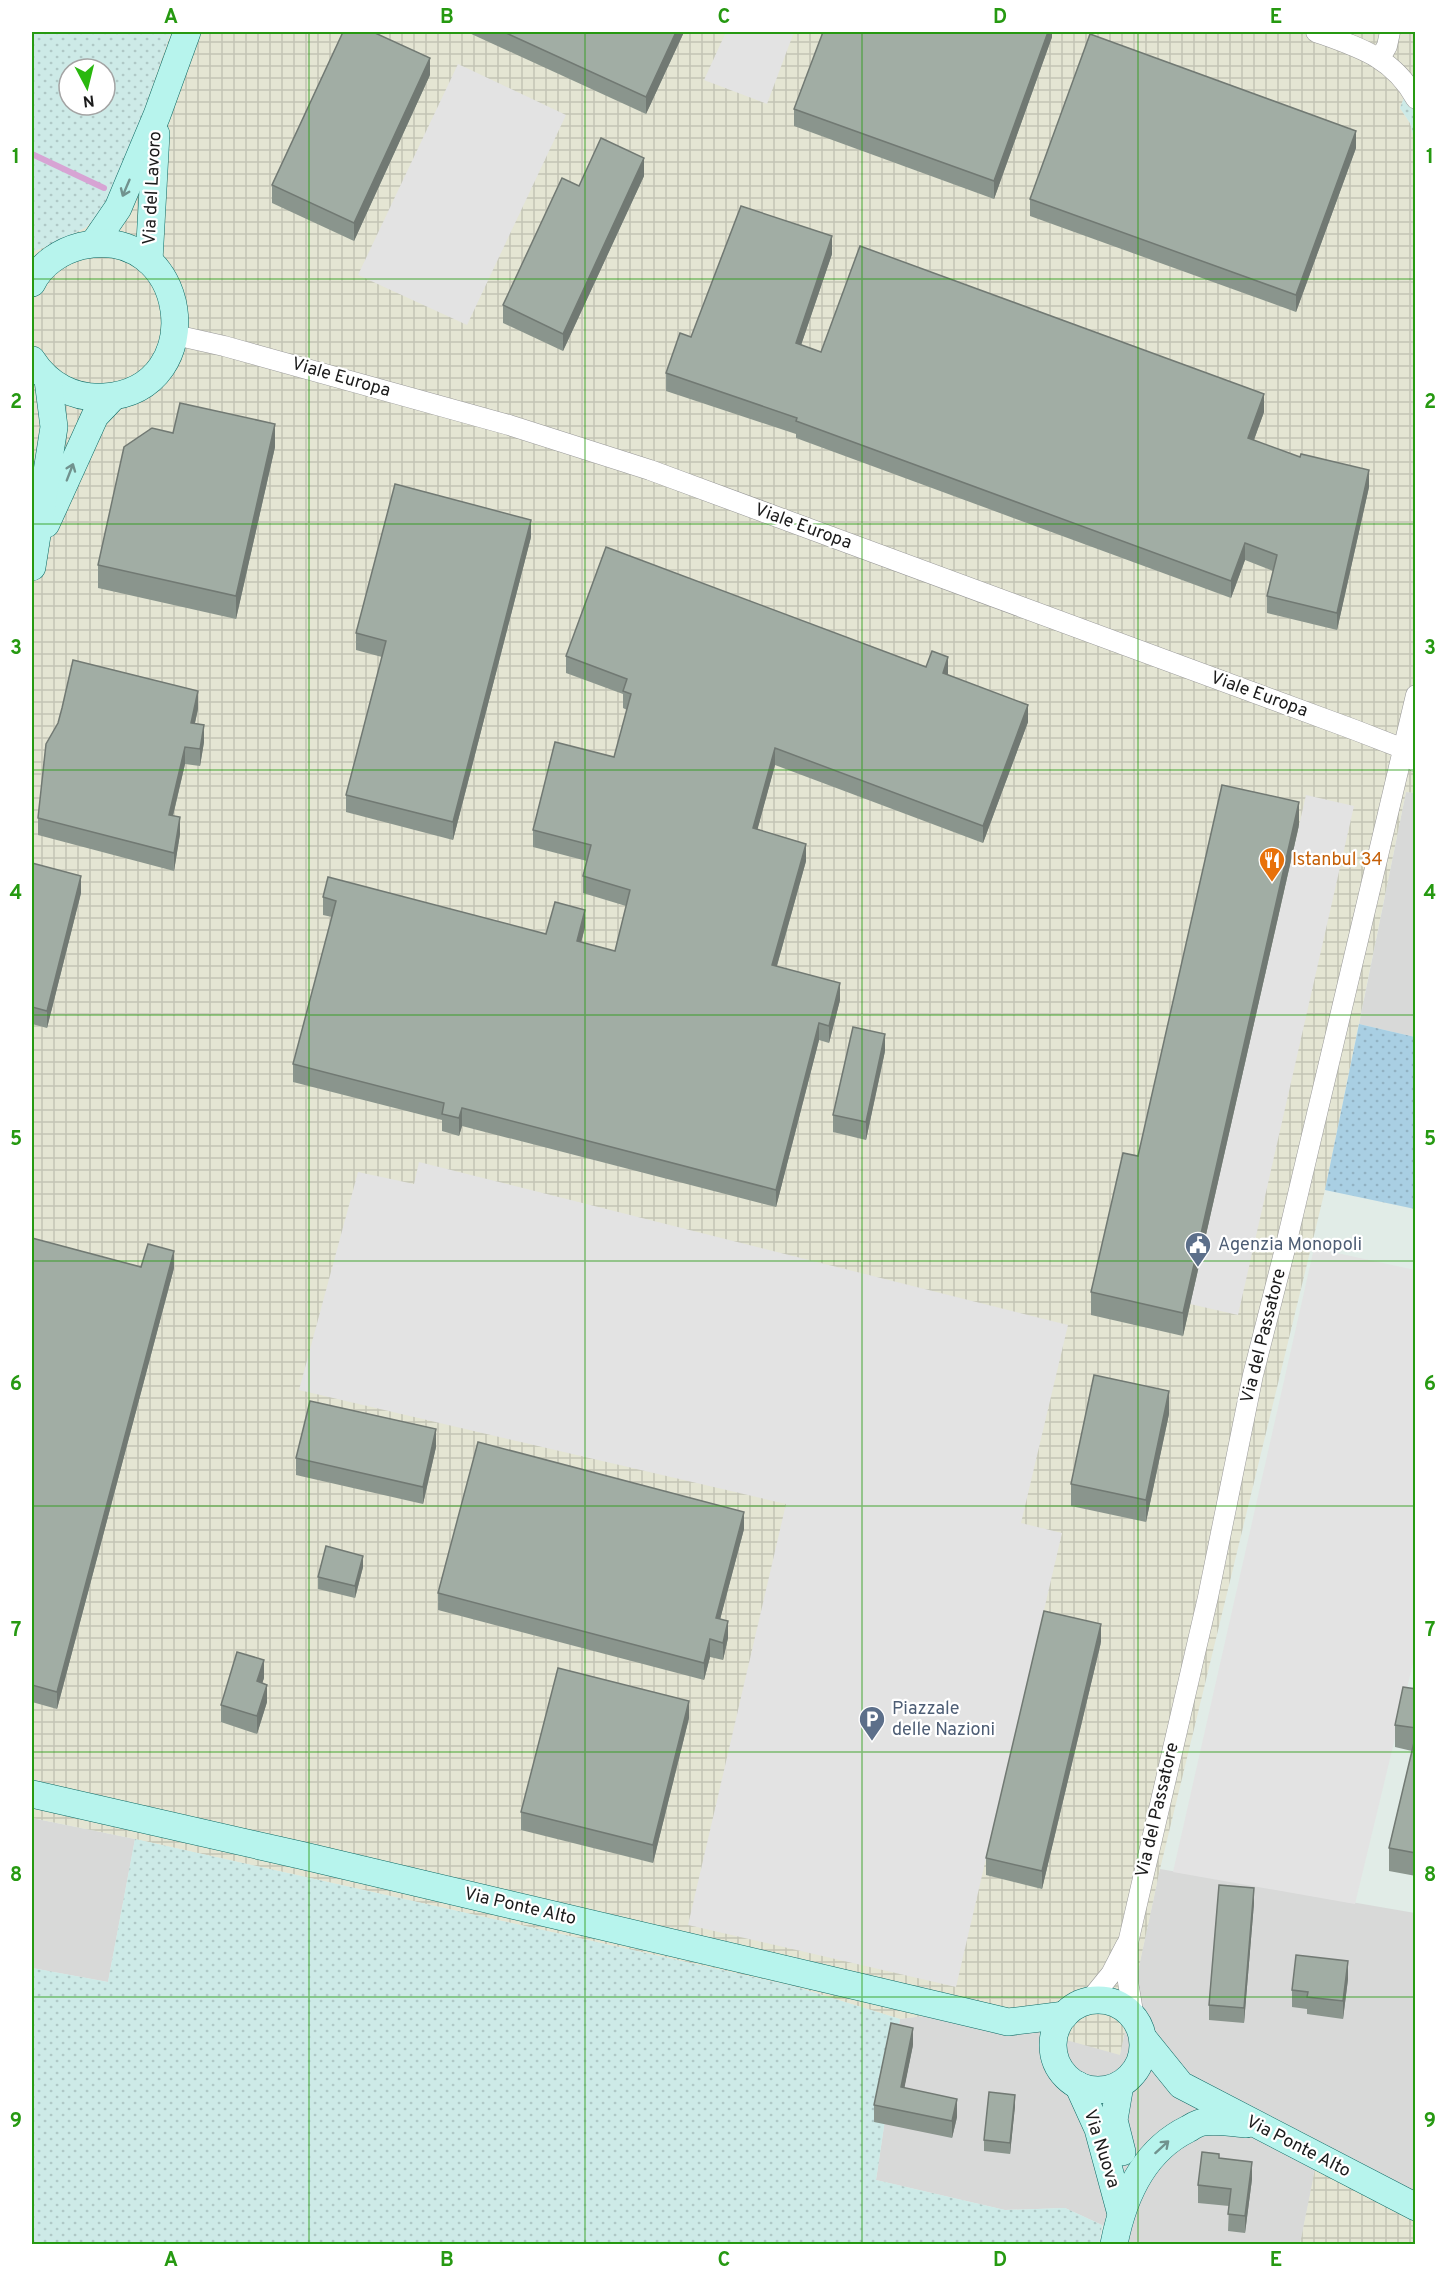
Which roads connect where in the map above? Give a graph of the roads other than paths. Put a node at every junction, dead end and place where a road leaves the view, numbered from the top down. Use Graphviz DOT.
graph roads {
  1 [pos="187,32"];
  2 [pos="1317,32"];
  3 [pos="1390,32"];
  4 [pos="1380,58"];
  5 [pos="1416,99"];
  6 [pos="157,115"];
  7 [pos="94,243"];
  8 [pos="149,261"];
  9 [pos="40,262"];
  10 [pos="32,283"];
  11 [pos="175,335"];
  12 [pos="40,370"];
  13 [pos="113,397"];
  14 [pos="34,556"];
  15 [pos="1416,695"];
  16 [pos="1410,755"];
  17 [pos="32,1794"];
  18 [pos="1128,1943"];
  19 [pos="1089,2001"];
  20 [pos="1065,2015"];
  21 [pos="1008,2022"];
  22 [pos="1138,2028"];
  23 [pos="1054,2052"];
  24 [pos="1123,2083"];
  25 [pos="1078,2085"];
  26 [pos="1181,2085"];
  27 [pos="1253,2124"];
  28 [pos="1131,2188"];
  29 [pos="1416,2207"];
  30 [pos="1121,2214"];
  31 [pos="1114,2244"];
  1 -- 6 [label="main road, Via del Lavoro"];
  2 -- 4 [label="street"];
  3 -- 4 [label="street"];
  4 -- 5 [label="street"];
  6 -- 7 [label="main road, Via del Lavoro, one-way"];
  6 -- 8 [label="main road, Via del Lavoro"];
  7 -- 8 [label="main road, Via del Lavoro"];
  7 -- 9 [label="main road, Via del Lavoro"];
  8 -- 11 [label="main road, Via del Lavoro"];
  9 -- 10 [label="main road, Via del Lavoro"];
  11 -- 13 [label="main road, Via del Lavoro"];
  11 -- 16 [label="street, Viale Europa"];
  12 -- 13 [label="main road, Via del Lavoro"];
  12 -- 14 [label="main road, Via del Lavoro"];
  14 -- 13 [label="main road, Via del Lavoro, one-way"];
  15 -- 16 [label="street, Via del Passatore"];
  16 -- 18 [label="street, Via del Passatore"];
  17 -- 21 [label="main road, Via Ponte Alto"];
  18 -- 19 [label="street, Via del Passatore"];
  18 -- 22 [label="street, Via del Passatore"];
  19 -- 20 [label="main road, Via Ponte Alto"];
  19 -- 22 [label="main road, Via Ponte Alto"];
  20 -- 21 [label="main road, Via Ponte Alto"];
  20 -- 23 [label="main road"];
  21 -- 23 [label="main road, Via Ponte Alto"];
  22 -- 24 [label="main road"];
  22 -- 26 [label="main road, Via Ponte Alto"];
  23 -- 25 [label="main road, Via Ponte Alto"];
  24 -- 25 [label="main road, Via Ponte Alto"];
  24 -- 26 [label="main road, Via Ponte Alto"];
  24 -- 28 [label="main road, Via Nuova"];
  25 -- 30 [label="main road, Via Nuova"];
  26 -- 27 [label="main road, Via Ponte Alto"];
  28 -- 27 [label="main road, Via Nuova, one-way"];
  27 -- 29 [label="main road, Via Ponte Alto"];
  28 -- 30 [label="main road, Via Nuova"];
  30 -- 31 [label="main road, Via Nuova"];
}
